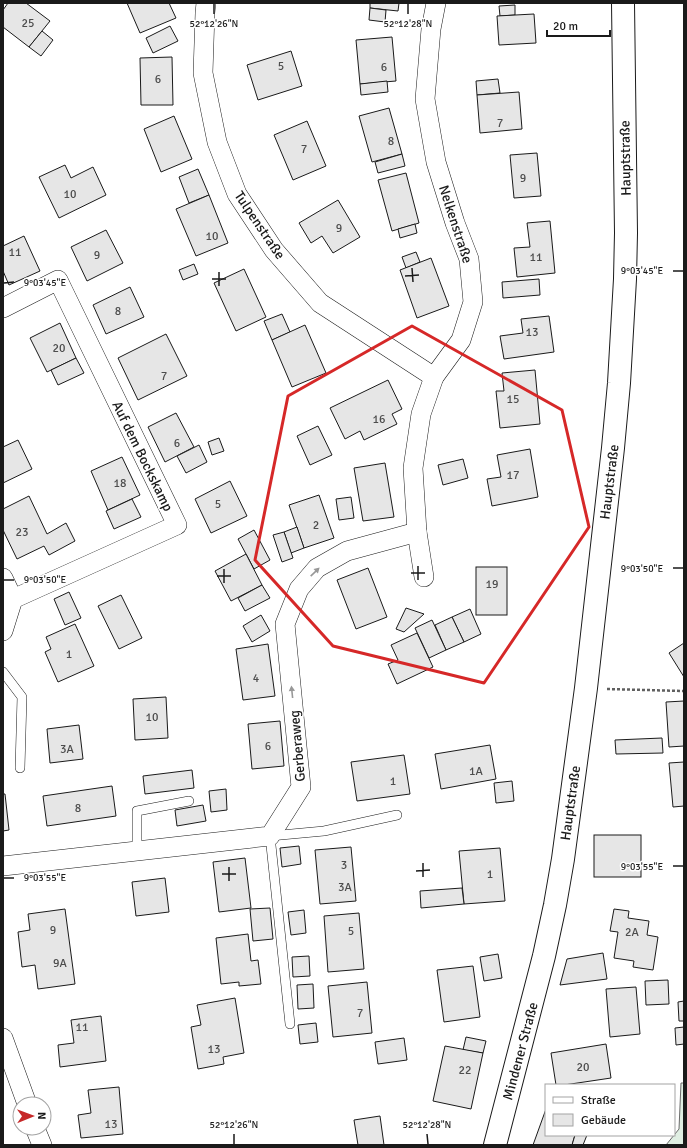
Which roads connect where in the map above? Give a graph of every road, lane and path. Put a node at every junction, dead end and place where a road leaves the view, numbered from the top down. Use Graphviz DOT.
graph roads {
  1 [pos="206,3"];
  2 [pos="436,3"];
  3 [pos="623,3"];
  4 [pos="3,308"];
  5 [pos="434,377"];
  6 [pos="417,532"];
  7 [pos="424,577"];
  8 [pos="3,578"];
  9 [pos="13,599"];
  10 [pos="3,631"];
  11 [pos="3,672"];
  12 [pos="586,688"];
  13 [pos="684,691"];
  14 [pos="20,768"];
  15 [pos="189,801"];
  16 [pos="397,815"];
  17 [pos="270,836"];
  18 [pos="137,851"];
  19 [pos="3,866"];
  20 [pos="544,956"];
  21 [pos="290,1024"];
  22 [pos="3,1038"];
  23 [pos="24,1096"];
  24 [pos="495,1145"];
  1 -- 5 [label="street, Tulpenstraße"];
  2 -- 5 [label="street, Nelkenstraße"];
  3 -- 12 [label="main road, Hauptstraße"];
  4 -- 9 [label="street, Auf dem Bockskamp"];
  5 -- 6 [label="street, Nelkenstraße"];
  6 -- 7 [label="street, Nelkenstraße"];
  17 -- 6 [label="street, Gerberaweg, one-way"];
  8 -- 9 [label="street"];
  9 -- 10 [label="street"];
  11 -- 14 [label="lane"];
  12 -- 13 [label="path"];
  12 -- 20 [label="main road, Hauptstraße"];
  15 -- 18 [label="lane"];
  16 -- 17 [label="lane"];
  17 -- 18 [label="street"];
  17 -- 21 [label="lane"];
  18 -- 19 [label="street"];
  20 -- 24 [label="main road, Mindener Straße"];
  22 -- 23 [label="street"];
}
